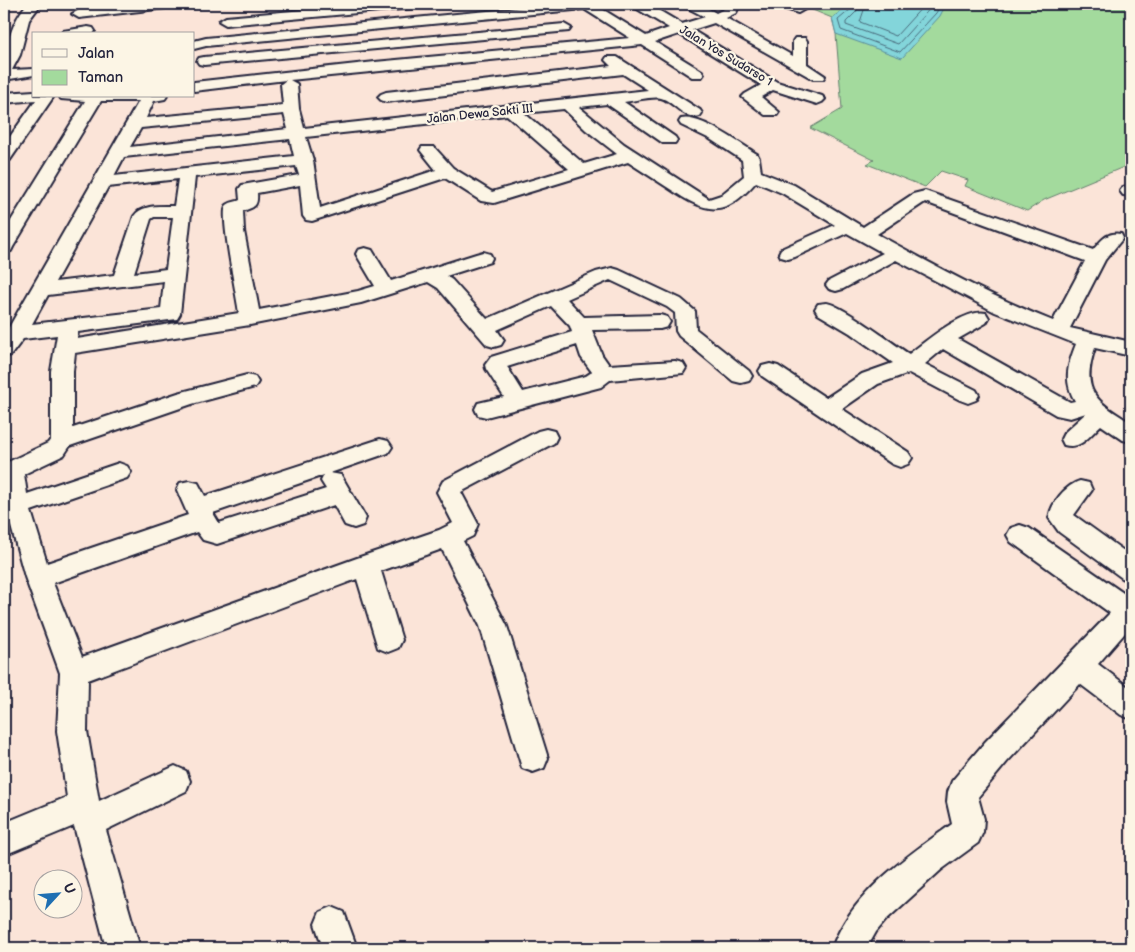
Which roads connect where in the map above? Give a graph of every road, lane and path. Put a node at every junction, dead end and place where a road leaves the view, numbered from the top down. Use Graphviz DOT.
graph roads {
  1 [pos="34,4"];
  2 [pos="166,4"];
  3 [pos="226,4"];
  4 [pos="307,4"];
  5 [pos="412,4"];
  6 [pos="586,4"];
  7 [pos="639,4"];
  8 [pos="691,4"];
  9 [pos="734,4"];
  10 [pos="785,4"];
  11 [pos="536,7"];
  12 [pos="77,9"];
  13 [pos="798,9"];
  14 [pos="320,12"];
  15 [pos="716,18"];
  16 [pos="226,21"];
  17 [pos="20,23"];
  18 [pos="4,24"];
  19 [pos="564,28"];
  20 [pos="337,29"];
  21 [pos="77,32"];
  22 [pos="685,32"];
  23 [pos="32,38"];
  24 [pos="800,40"];
  25 [pos="16,41"];
  26 [pos="647,43"];
  27 [pos="196,44"];
  28 [pos="356,48"];
  29 [pos="597,49"];
  30 [pos="204,61"];
  31 [pos="800,66"];
  32 [pos="624,68"];
  33 [pos="378,70"];
  34 [pos="4,71"];
  35 [pos="30,72"];
  36 [pos="697,74"];
  37 [pos="818,76"];
  38 [pos="289,84"];
  39 [pos="772,85"];
  40 [pos="195,88"];
  41 [pos="662,92"];
  42 [pos="32,96"];
  43 [pos="386,97"];
  44 [pos="4,98"];
  45 [pos="46,98"];
  46 [pos="94,98"];
  47 [pos="151,98"];
  48 [pos="610,99"];
  49 [pos="816,99"];
  50 [pos="568,104"];
  51 [pos="291,108"];
  52 [pos="511,110"];
  53 [pos="771,112"];
  54 [pos="395,123"];
  55 [pos="135,124"];
  56 [pos="298,133"];
  57 [pos="669,140"];
  58 [pos="428,150"];
  59 [pos="119,153"];
  60 [pos="4,156"];
  61 [pos="628,156"];
  62 [pos="304,160"];
  63 [pos="581,171"];
  64 [pos="447,172"];
  65 [pos="187,174"];
  66 [pos="753,175"];
  67 [pos="308,179"];
  68 [pos="101,183"];
  69 [pos="182,211"];
  70 [pos="858,232"];
  71 [pos="1114,238"];
  72 [pos="4,247"];
  73 [pos="788,253"];
  74 [pos="896,253"];
  75 [pos="365,254"];
  76 [pos="483,258"];
  77 [pos="1096,258"];
  78 [pos="175,274"];
  79 [pos="431,276"];
  80 [pos="122,280"];
  81 [pos="836,285"];
  82 [pos="386,288"];
  83 [pos="40,290"];
  84 [pos="555,298"];
  85 [pos="825,309"];
  86 [pos="250,318"];
  87 [pos="979,318"];
  88 [pos="660,322"];
  89 [pos="581,330"];
  90 [pos="1059,330"];
  91 [pos="17,332"];
  92 [pos="66,337"];
  93 [pos="942,339"];
  94 [pos="1088,340"];
  95 [pos="1131,349"];
  96 [pos="4,350"];
  97 [pos="910,364"];
  98 [pos="676,368"];
  99 [pos="770,370"];
  100 [pos="604,373"];
  101 [pos="741,376"];
  102 [pos="247,382"];
  103 [pos="968,395"];
  104 [pos="518,400"];
  105 [pos="1095,408"];
  106 [pos="486,409"];
  107 [pos="826,409"];
  108 [pos="1131,434"];
  109 [pos="546,436"];
  110 [pos="1072,439"];
  111 [pos="62,440"];
  112 [pos="380,447"];
  113 [pos="900,458"];
  114 [pos="326,466"];
  115 [pos="8,472"];
  116 [pos="119,472"];
  117 [pos="1080,490"];
  118 [pos="340,494"];
  119 [pos="197,506"];
  120 [pos="10,508"];
  121 [pos="354,518"];
  122 [pos="1020,535"];
  123 [pos="448,537"];
  124 [pos="366,565"];
  125 [pos="1131,570"];
  126 [pos="38,577"];
  127 [pos="1130,610"];
  128 [pos="388,640"];
  129 [pos="1079,666"];
  130 [pos="74,672"];
  131 [pos="1131,706"];
  132 [pos="533,758"];
  133 [pos="175,781"];
  134 [pos="87,814"];
  135 [pos="4,839"];
  136 [pos="124,948"];
  137 [pos="849,948"];
  1 -- 17 [label="street"];
  2 -- 12 [label="street"];
  3 -- 16 [label="street"];
  4 -- 14 [label="street"];
  5 -- 14 [label="street"];
  6 -- 11 [label="street"];
  6 -- 26 [label="street"];
  7 -- 22 [label="street, Jalan Yos Sudarso 1"];
  8 -- 15 [label="street"];
  9 -- 15 [label="street"];
  10 -- 13 [label="street"];
  11 -- 19 [label="street"];
  11 -- 20 [label="street"];
  12 -- 21 [label="street"];
  14 -- 16 [label="street"];
  14 -- 20 [label="street"];
  15 -- 22 [label="street"];
  15 -- 31 [label="street"];
  16 -- 27 [label="street"];
  17 -- 18 [label="street"];
  17 -- 25 [label="street"];
  19 -- 28 [label="street"];
  19 -- 29 [label="street"];
  20 -- 27 [label="street"];
  20 -- 28 [label="street"];
  22 -- 26 [label="street"];
  22 -- 39 [label="street, Jalan Yos Sudarso 1"];
  23 -- 25 [label="street"];
  24 -- 31 [label="street"];
  25 -- 34 [label="street"];
  26 -- 29 [label="street"];
  26 -- 36 [label="street"];
  27 -- 30 [label="street"];
  28 -- 30 [label="street"];
  28 -- 33 [label="street"];
  29 -- 32 [label="street"];
  29 -- 33 [label="street"];
  30 -- 40 [label="street"];
  31 -- 37 [label="street"];
  32 -- 41 [label="street"];
  32 -- 43 [label="street"];
  33 -- 38 [label="street"];
  33 -- 40 [label="street"];
  33 -- 43 [label="street"];
  34 -- 35 [label="street"];
  38 -- 40 [label="street"];
  38 -- 51 [label="street"];
  39 -- 49 [label="street, Jalan Yos Sudarso 1"];
  39 -- 53 [label="street"];
  41 -- 48 [label="street, Jalan Dewa Sakti III"];
  41 -- 66 [label="street"];
  42 -- 44 [label="street"];
  43 -- 54 [label="street"];
  45 -- 60 [label="street"];
  46 -- 72 [label="street"];
  47 -- 55 [label="street"];
  48 -- 50 [label="street, Jalan Dewa Sakti III"];
  48 -- 57 [label="street"];
  50 -- 52 [label="street, Jalan Dewa Sakti III"];
  50 -- 61 [label="street"];
  51 -- 55 [label="street"];
  51 -- 56 [label="street"];
  52 -- 54 [label="street, Jalan Dewa Sakti III"];
  52 -- 63 [label="street"];
  54 -- 56 [label="street, Jalan Dewa Sakti III"];
  55 -- 59 [label="street"];
  56 -- 59 [label="street, Jalan Dewa Sakti III"];
  56 -- 62 [label="street"];
  58 -- 64 [label="street"];
  59 -- 68 [label="street"];
  61 -- 63 [label="street"];
  61 -- 66 [label="street"];
  62 -- 65 [label="street"];
  62 -- 67 [label="street"];
  63 -- 64 [label="street"];
  64 -- 67 [label="street"];
  65 -- 68 [label="street"];
  65 -- 69 [label="street"];
  66 -- 70 [label="street"];
  67 -- 86 [label="street"];
  68 -- 83 [label="street"];
  69 -- 78 [label="street"];
  69 -- 80 [label="street"];
  70 -- 73 [label="street"];
  70 -- 74 [label="street"];
  70 -- 77 [label="street"];
  71 -- 77 [label="street"];
  74 -- 81 [label="street"];
  74 -- 90 [label="street"];
  75 -- 82 [label="street"];
  76 -- 79 [label="street"];
  77 -- 90 [label="street"];
  78 -- 80 [label="street"];
  78 -- 92 [label="street"];
  79 -- 82 [label="street"];
  79 -- 84 [label="street"];
  80 -- 83 [label="street"];
  82 -- 86 [label="street"];
  83 -- 91 [label="street"];
  84 -- 89 [label="street"];
  84 -- 101 [label="street"];
  85 -- 97 [label="street"];
  86 -- 92 [label="street"];
  87 -- 93 [label="street"];
  88 -- 89 [label="street"];
  89 -- 100 [label="street"];
  89 -- 104 [label="street"];
  90 -- 94 [label="street"];
  91 -- 92 [label="street"];
  91 -- 96 [label="street"];
  92 -- 111 [label="street"];
  93 -- 97 [label="street"];
  93 -- 105 [label="street"];
  94 -- 95 [label="street"];
  94 -- 105 [label="street"];
  97 -- 103 [label="street"];
  97 -- 107 [label="street"];
  98 -- 100 [label="street"];
  99 -- 107 [label="street"];
  100 -- 104 [label="street"];
  102 -- 111 [label="street"];
  104 -- 106 [label="street"];
  105 -- 108 [label="street"];
  105 -- 110 [label="street"];
  107 -- 113 [label="street"];
  109 -- 123 [label="street"];
  111 -- 115 [label="street"];
  112 -- 114 [label="street"];
  114 -- 118 [label="street"];
  114 -- 119 [label="street"];
  115 -- 120 [label="street"];
  116 -- 120 [label="street"];
  117 -- 125 [label="street"];
  118 -- 119 [label="street"];
  118 -- 121 [label="street"];
  119 -- 126 [label="street"];
  120 -- 126 [label="street"];
  122 -- 127 [label="street"];
  123 -- 124 [label="street"];
  123 -- 132 [label="street"];
  124 -- 128 [label="street"];
  124 -- 130 [label="street"];
  126 -- 130 [label="street"];
  127 -- 129 [label="street"];
  129 -- 131 [label="street"];
  129 -- 137 [label="street"];
  130 -- 134 [label="street"];
  133 -- 134 [label="street"];
  134 -- 135 [label="street"];
  134 -- 136 [label="street"];
}
